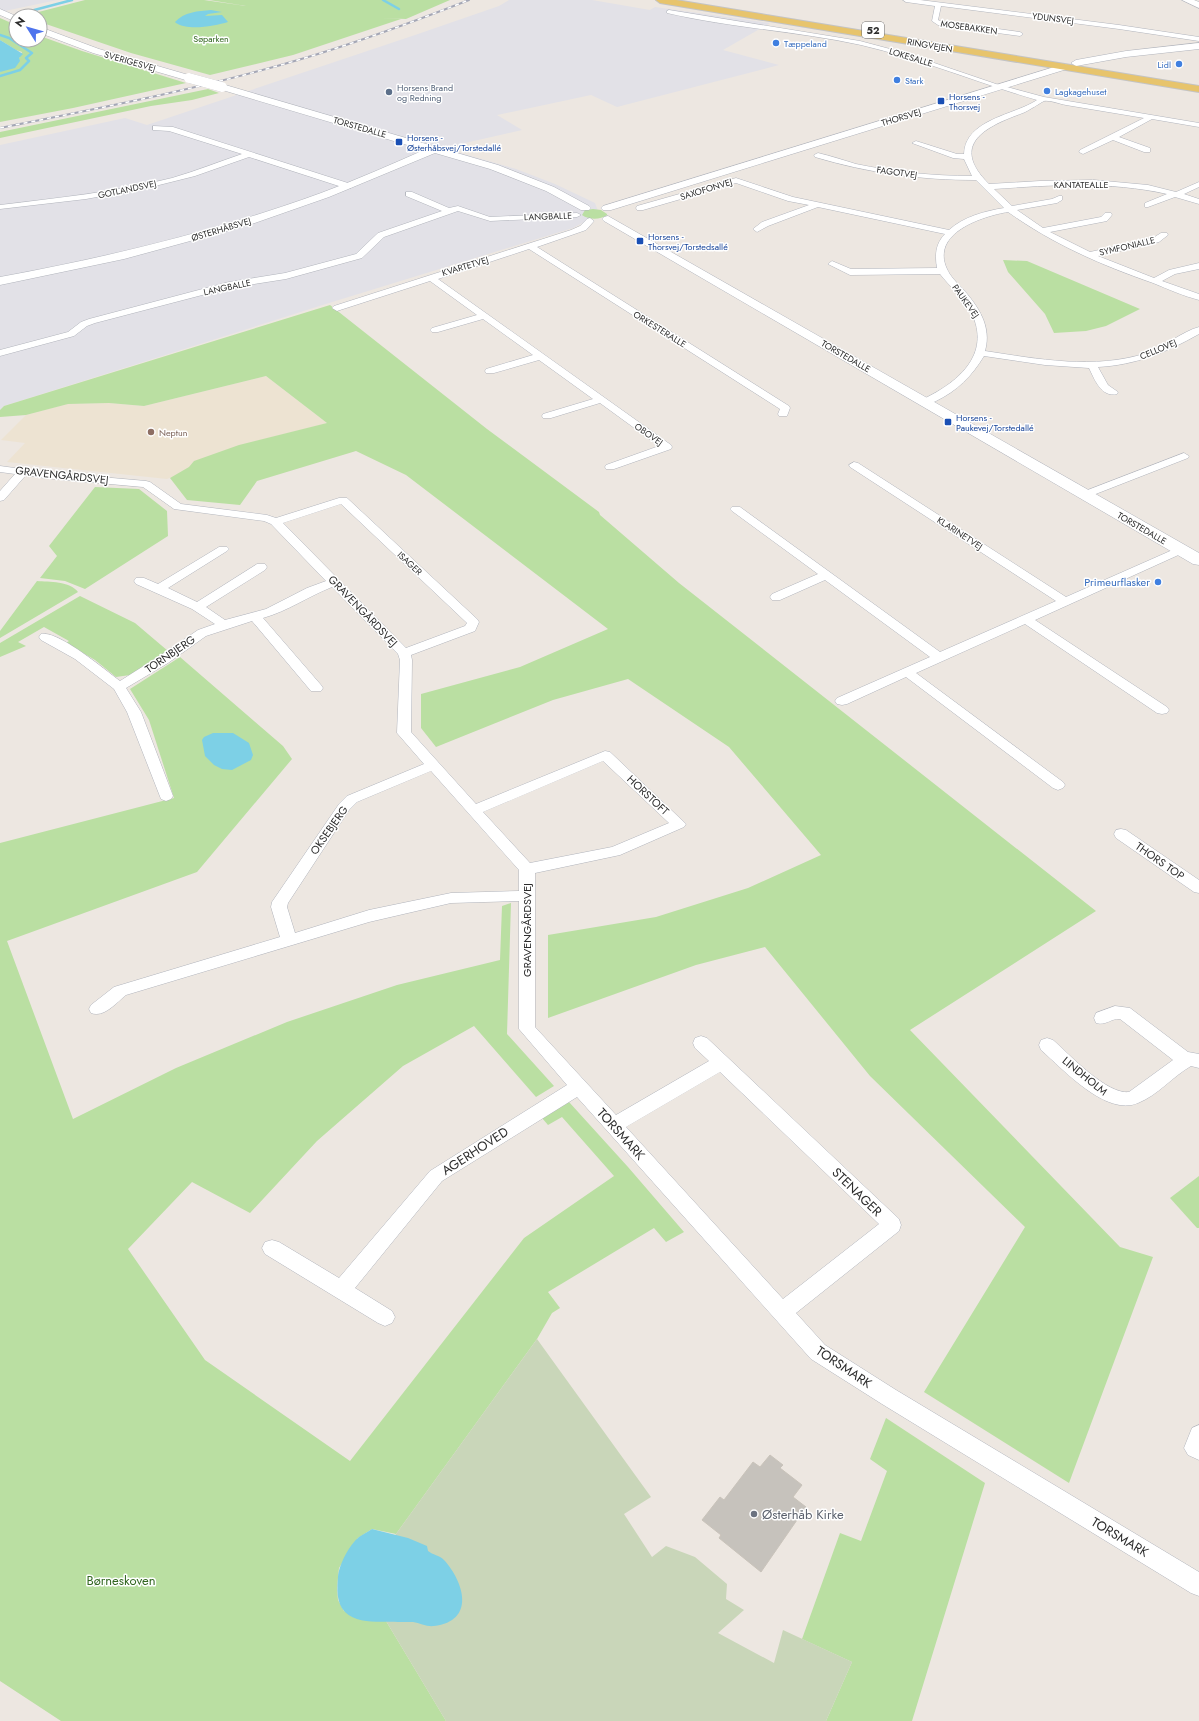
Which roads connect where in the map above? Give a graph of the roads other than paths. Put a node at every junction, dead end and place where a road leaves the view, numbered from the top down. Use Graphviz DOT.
graph roads {
  1 [pos="660,0"];
  2 [pos="688,0"];
  3 [pos="906,0"];
  4 [pos="1186,0"];
  5 [pos="939,4"];
  6 [pos="1199,5"];
  7 [pos="669,12"];
  8 [pos="48,33"];
  9 [pos="1020,34"];
  10 [pos="1199,39"];
  11 [pos="1199,46"];
  12 [pos="1076,63"];
  13 [pos="1064,67"];
  14 [pos="1199,84"];
  15 [pos="1001,87"];
  16 [pos="222,88"];
  17 [pos="1199,89"];
  18 [pos="1043,99"];
  19 [pos="1151,117"];
  20 [pos="1199,125"];
  21 [pos="156,128"];
  22 [pos="1113,137"];
  23 [pos="916,143"];
  24 [pos="435,149"];
  25 [pos="1147,150"];
  26 [pos="1083,152"];
  27 [pos="250,154"];
  28 [pos="818,155"];
  29 [pos="967,158"];
  30 [pos="977,178"];
  31 [pos="1199,184"];
  32 [pos="348,186"];
  33 [pos="987,187"];
  34 [pos="409,194"];
  35 [pos="1176,194"];
  36 [pos="1059,198"];
  37 [pos="1199,202"];
  38 [pos="817,205"];
  39 [pos="1148,206"];
  40 [pos="0,207"];
  41 [pos="640,208"];
  42 [pos="1010,209"];
  43 [pos="449,211"];
  44 [pos="581,212"];
  45 [pos="607,214"];
  46 [pos="1108,215"];
  47 [pos="590,221"];
  48 [pos="757,228"];
  49 [pos="1043,231"];
  50 [pos="951,232"];
  51 [pos="1164,235"];
  52 [pos="530,246"];
  53 [pos="1090,255"];
  54 [pos="832,264"];
  55 [pos="1199,266"];
  56 [pos="943,271"];
  57 [pos="430,277"];
  58 [pos="0,281"];
  59 [pos="1155,281"];
  60 [pos="1199,297"];
  61 [pos="337,308"];
  62 [pos="484,316"];
  63 [pos="435,330"];
  64 [pos="1199,330"];
  65 [pos="0,353"];
  66 [pos="982,353"];
  67 [pos="540,356"];
  68 [pos="1092,365"];
  69 [pos="490,371"];
  70 [pos="1113,392"];
  71 [pos="600,400"];
  72 [pos="925,402"];
  73 [pos="783,414"];
  74 [pos="547,416"];
  75 [pos="1184,456"];
  76 [pos="854,465"];
  77 [pos="610,466"];
  78 [pos="0,469"];
  79 [pos="23,471"];
  80 [pos="1084,495"];
  81 [pos="0,498"];
  82 [pos="736,509"];
  83 [pos="276,522"];
  84 [pos="223,549"];
  85 [pos="1181,550"];
  86 [pos="1199,560"];
  87 [pos="260,567"];
  88 [pos="826,575"];
  89 [pos="140,581"];
  90 [pos="334,582"];
  91 [pos="158,589"];
  92 [pos="776,597"];
  93 [pos="1066,602"];
  94 [pos="197,607"];
  95 [pos="255,616"];
  96 [pos="1026,619"];
  97 [pos="223,625"];
  98 [pos="45,637"];
  99 [pos="404,653"];
  100 [pos="940,658"];
  101 [pos="907,672"];
  102 [pos="119,687"];
  103 [pos="316,688"];
  104 [pos="842,701"];
  105 [pos="1162,710"];
  106 [pos="432,765"];
  107 [pos="1058,785"];
  108 [pos="166,796"];
  109 [pos="474,810"];
  110 [pos="1121,834"];
  111 [pos="528,869"];
  112 [pos="1199,888"];
  113 [pos="528,896"];
  114 [pos="290,939"];
  115 [pos="97,1009"];
  116 [pos="1102,1018"];
  117 [pos="527,1029"];
  118 [pos="701,1043"];
  119 [pos="1047,1045"];
  120 [pos="1192,1061"];
  121 [pos="721,1063"];
  122 [pos="579,1087"];
  123 [pos="614,1125"];
  124 [pos="272,1248"];
  125 [pos="340,1290"];
  126 [pos="782,1312"];
  127 [pos="385,1317"];
  128 [pos="1199,1436"];
  129 [pos="1199,1450"];
  130 [pos="1199,1585"];
  1 -- 13 [label="main road, RINGVEJEN / 52"];
  2 -- 12 [label="main road, RINGVEJEN / 52"];
  3 -- 5 [label="street, YDUNSVEJ"];
  4 -- 6 [label="street"];
  5 -- 9 [label="street, MOSEBAKKEN"];
  5 -- 10 [label="street, YDUNSVEJ"];
  7 -- 15 [label="street, LOKESALLE"];
  8 -- 16 [label="street, SVERIGESVEJ, bridge"];
  11 -- 12 [label="street, THORSVEJ"];
  12 -- 13 [label="main road, THORSVEJ / 52"];
  12 -- 14 [label="main road, RINGVEJEN / 52"];
  13 -- 15 [label="street, THORSVEJ"];
  13 -- 17 [label="main road, RINGVEJEN / 52"];
  15 -- 18 [label="street, LOKESALLE"];
  15 -- 45 [label="street, THORSVEJ"];
  16 -- 24 [label="street, TORSTEDALLE"];
  18 -- 19 [label="street, LOKESALLE"];
  18 -- 29 [label="street"];
  19 -- 20 [label="street, LOKESALLE"];
  19 -- 22 [label="street"];
  21 -- 27 [label="street"];
  22 -- 25 [label="street"];
  22 -- 26 [label="street"];
  23 -- 29 [label="street"];
  24 -- 32 [label="street, ØSTERHÅBSVEJ"];
  24 -- 44 [label="street, TORSTEDALLE"];
  27 -- 32 [label="street"];
  27 -- 40 [label="street, GOTLANDSVEJ"];
  28 -- 30 [label="street, FAGOTVEJ"];
  29 -- 30 [label="street, SYMFONIALLE"];
  30 -- 33 [label="street, SYMFONIALLE"];
  31 -- 35 [label="street"];
  32 -- 58 [label="street, ØSTERHÅBSVEJ"];
  33 -- 35 [label="street, KANTATEALLE"];
  33 -- 42 [label="street, SYMFONIALLE"];
  34 -- 43 [label="street, LANGBALLE"];
  35 -- 37 [label="street, KANTATEALLE"];
  35 -- 39 [label="street"];
  36 -- 42 [label="street"];
  38 -- 41 [label="street, SAXOFONVEJ"];
  38 -- 48 [label="street"];
  38 -- 50 [label="street, SAXOFONVEJ"];
  42 -- 49 [label="street, SYMFONIALLE"];
  42 -- 50 [label="street"];
  43 -- 44 [label="street, LANGBALLE"];
  43 -- 65 [label="street, LANGBALLE"];
  44 -- 45 [label="street"];
  44 -- 47 [label="street, TORSTEDALLE"];
  45 -- 47 [label="street"];
  45 -- 72 [label="street, TORSTEDALLE"];
  46 -- 49 [label="street"];
  47 -- 52 [label="street, KVARTETVEJ"];
  49 -- 53 [label="street, SYMFONIALLE"];
  50 -- 56 [label="street"];
  51 -- 53 [label="street, SYMFONIALLE"];
  52 -- 57 [label="street, KVARTETVEJ"];
  52 -- 73 [label="street, ORKESTERALLE"];
  53 -- 59 [label="street, SYMFONIALLE"];
  54 -- 56 [label="street"];
  55 -- 59 [label="street"];
  56 -- 66 [label="street, PAUKEVEJ"];
  57 -- 61 [label="street, KVARTETVEJ"];
  57 -- 62 [label="street, OBOVEJ"];
  59 -- 60 [label="street, SYMFONIALLE"];
  62 -- 63 [label="street"];
  62 -- 67 [label="street, OBOVEJ"];
  64 -- 68 [label="street, CELLOVEJ"];
  66 -- 68 [label="street, CELLOVEJ"];
  66 -- 72 [label="street, PAUKEVEJ"];
  67 -- 69 [label="street"];
  67 -- 71 [label="street, OBOVEJ"];
  68 -- 70 [label="street"];
  71 -- 74 [label="street"];
  71 -- 77 [label="street, OBOVEJ"];
  72 -- 80 [label="street, TORSTEDALLE"];
  75 -- 80 [label="street"];
  76 -- 93 [label="street, KLARINETVEJ"];
  78 -- 79 [label="street, GRAVENGÅRDSVEJ"];
  79 -- 81 [label="street"];
  79 -- 83 [label="street, GRAVENGÅRDSVEJ"];
  80 -- 85 [label="street, TORSTEDALLE"];
  82 -- 88 [label="street"];
  83 -- 90 [label="street, GRAVENGÅRDSVEJ"];
  83 -- 99 [label="street, ISAGER"];
  84 -- 91 [label="street"];
  85 -- 86 [label="street, TORSTEDALLE"];
  85 -- 93 [label="street"];
  87 -- 94 [label="street"];
  88 -- 92 [label="street"];
  88 -- 100 [label="street"];
  89 -- 91 [label="street"];
  90 -- 95 [label="street, TORNBJERG"];
  90 -- 99 [label="street, GRAVENGÅRDSVEJ"];
  91 -- 94 [label="street"];
  93 -- 96 [label="street"];
  94 -- 97 [label="street"];
  95 -- 97 [label="street, TORNBJERG"];
  95 -- 103 [label="street"];
  96 -- 100 [label="street"];
  96 -- 105 [label="street"];
  97 -- 102 [label="street, TORNBJERG"];
  98 -- 102 [label="street"];
  99 -- 106 [label="street, GRAVENGÅRDSVEJ"];
  100 -- 101 [label="street"];
  101 -- 104 [label="street"];
  101 -- 107 [label="street"];
  102 -- 108 [label="street"];
  106 -- 109 [label="street, GRAVENGÅRDSVEJ"];
  106 -- 114 [label="street, OKSEBJERG"];
  109 -- 111 [label="street, GRAVENGÅRDSVEJ"];
  109 -- 111 [label="street, HORSTOFT"];
  110 -- 112 [label="street, THORS TOP"];
  111 -- 113 [label="street, GRAVENGÅRDSVEJ"];
  113 -- 114 [label="street"];
  113 -- 117 [label="street, GRAVENGÅRDSVEJ"];
  114 -- 115 [label="street"];
  116 -- 120 [label="street, LINDHOLM"];
  117 -- 122 [label="street, TORSMARK"];
  118 -- 121 [label="street, STENAGER"];
  119 -- 120 [label="street, LINDHOLM"];
  121 -- 123 [label="street"];
  121 -- 126 [label="street, STENAGER"];
  122 -- 123 [label="street, TORSMARK"];
  122 -- 125 [label="street, AGERHOVED"];
  123 -- 126 [label="street, TORSMARK"];
  124 -- 125 [label="street"];
  125 -- 127 [label="street"];
  126 -- 130 [label="street, TORSMARK"];
  128 -- 129 [label="street"];
}
